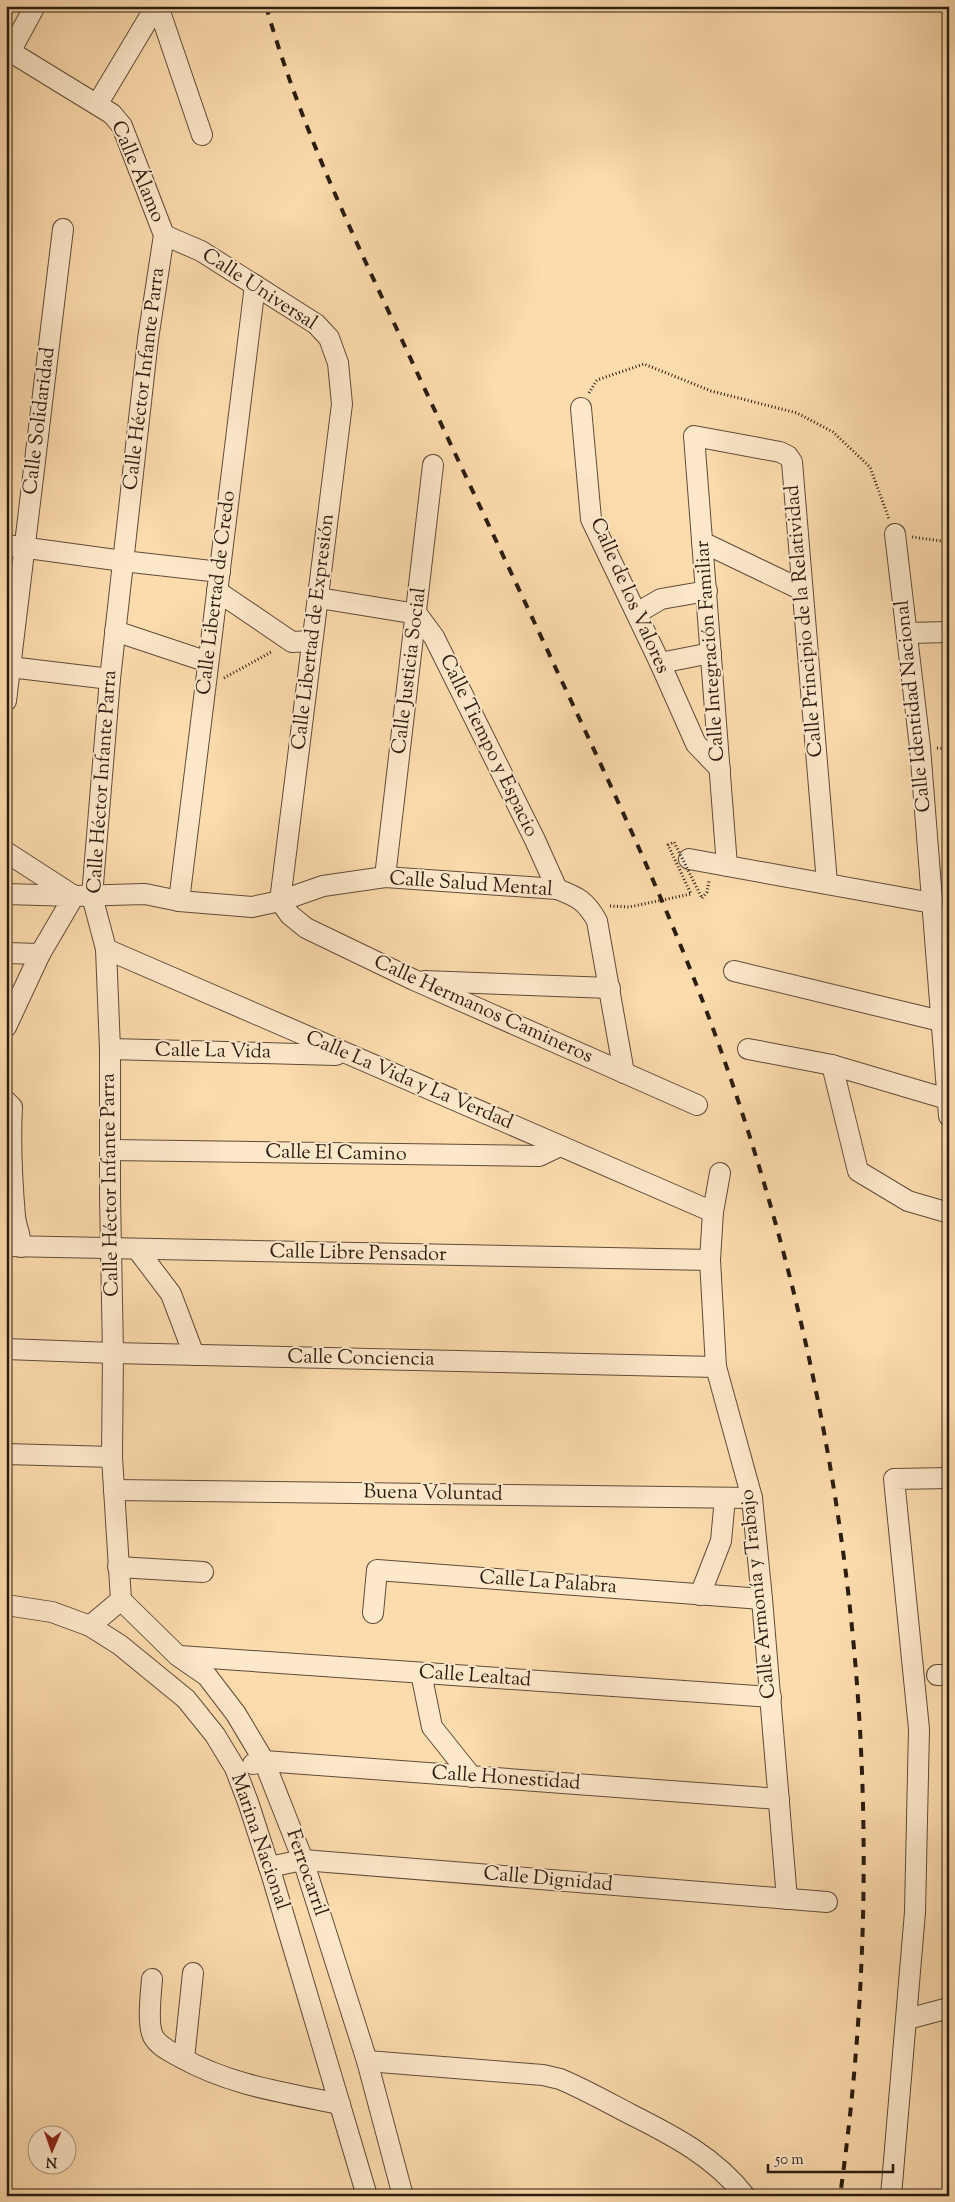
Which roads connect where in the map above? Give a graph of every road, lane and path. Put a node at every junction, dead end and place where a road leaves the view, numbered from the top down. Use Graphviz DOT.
graph roads {
  1 [pos="35,6"];
  2 [pos="157,6"];
  3 [pos="8,51"];
  4 [pos="98,103"];
  5 [pos="202,135"];
  6 [pos="63,229"];
  7 [pos="164,234"];
  8 [pos="255,285"];
  9 [pos="338,363"];
  10 [pos="581,408"];
  11 [pos="694,436"];
  12 [pos="433,464"];
  13 [pos="895,534"];
  14 [pos="702,542"];
  15 [pos="16,546"];
  16 [pos="122,561"];
  17 [pos="219,582"];
  18 [pos="802,590"];
  19 [pos="707,591"];
  20 [pos="319,598"];
  21 [pos="417,614"];
  22 [pos="637,614"];
  23 [pos="115,631"];
  24 [pos="949,632"];
  25 [pos="908,633"];
  26 [pos="312,641"];
  27 [pos="292,642"];
  28 [pos="711,653"];
  29 [pos="208,662"];
  30 [pos="660,663"];
  31 [pos="10,667"];
  32 [pos="110,679"];
  33 [pos="204,688"];
  34 [pos="6,701"];
  35 [pos="720,769"];
  36 [pos="6,852"];
  37 [pos="689,858"];
  38 [pos="728,866"];
  39 [pos="385,877"];
  40 [pos="827,883"];
  41 [pos="556,889"];
  42 [pos="6,894"];
  43 [pos="83,896"];
  44 [pos="702,898"];
  45 [pos="280,900"];
  46 [pos="180,902"];
  47 [pos="932,903"];
  48 [pos="610,906"];
  49 [pos="106,948"];
  50 [pos="6,953"];
  51 [pos="40,954"];
  52 [pos="734,971"];
  53 [pos="414,980"];
  54 [pos="610,988"];
  55 [pos="945,1022"];
  56 [pos="6,1027"];
  57 [pos="110,1049"];
  58 [pos="748,1049"];
  59 [pos="346,1055"];
  60 [pos="832,1065"];
  61 [pos="624,1073"];
  62 [pos="6,1101"];
  63 [pos="697,1105"];
  64 [pos="948,1108"];
  65 [pos="560,1146"];
  66 [pos="110,1150"];
  67 [pos="720,1173"];
  68 [pos="713,1212"];
  69 [pos="949,1213"];
  70 [pos="14,1247"];
  71 [pos="110,1249"];
  72 [pos="137,1249"];
  73 [pos="710,1260"];
  74 [pos="6,1349"];
  75 [pos="113,1353"];
  76 [pos="194,1355"];
  77 [pos="716,1367"];
  78 [pos="6,1454"];
  79 [pos="112,1457"];
  80 [pos="949,1478"];
  81 [pos="114,1490"];
  82 [pos="725,1498"];
  83 [pos="752,1498"];
  84 [pos="118,1567"];
  85 [pos="203,1572"];
  86 [pos="700,1595"];
  87 [pos="121,1600"];
  88 [pos="762,1600"];
  89 [pos="6,1605"];
  90 [pos="373,1614"];
  91 [pos="90,1626"];
  92 [pos="178,1656"];
  93 [pos="421,1673"];
  94 [pos="771,1697"];
  95 [pos="264,1761"];
  96 [pos="235,1768"];
  97 [pos="472,1777"];
  98 [pos="779,1800"];
  99 [pos="303,1860"];
  100 [pos="269,1867"];
  101 [pos="787,1899"];
  102 [pos="827,1902"];
  103 [pos="193,1973"];
  104 [pos="152,1979"];
  105 [pos="949,2008"];
  106 [pos="908,2019"];
  107 [pos="184,2060"];
  108 [pos="367,2061"];
  109 [pos="340,2104"];
  110 [pos="367,2196"];
  111 [pos="403,2196"];
  112 [pos="745,2196"];
  113 [pos="891,2196"];
  1 -- 3 [label="street"];
  2 -- 4 [label="street"];
  2 -- 5 [label="street"];
  3 -- 4 [label="street, Calle Álamo"];
  4 -- 7 [label="street, Calle Álamo"];
  6 -- 15 [label="street, Calle Solidaridad"];
  7 -- 8 [label="street, Calle Universal"];
  7 -- 16 [label="street, Calle Héctor Infante Parra"];
  8 -- 9 [label="street, Calle Universal"];
  8 -- 17 [label="street, Calle Libertad de Credo"];
  9 -- 20 [label="street, Calle Libertad de Expresión"];
  10 -- 22 [label="street, Calle de los Valores"];
  11 -- 14 [label="street, Calle Integración Familiar"];
  11 -- 18 [label="street, Calle Principio de la Relatividad"];
  12 -- 21 [label="street, Calle Justicia Social"];
  13 -- 25 [label="street, Calle Identidad Nacional"];
  14 -- 18 [label="street"];
  14 -- 19 [label="street, Calle Integración Familiar"];
  15 -- 16 [label="street"];
  15 -- 31 [label="street, Calle Solidaridad"];
  16 -- 17 [label="street"];
  16 -- 23 [label="street, Calle Héctor Infante Parra"];
  17 -- 27 [label="street"];
  17 -- 29 [label="street, Calle Libertad de Credo"];
  18 -- 40 [label="street, Calle Principio de la Relatividad"];
  19 -- 22 [label="street"];
  19 -- 28 [label="street, Calle Integración Familiar"];
  20 -- 21 [label="street"];
  20 -- 26 [label="street, Calle Libertad de Expresión"];
  21 -- 39 [label="street, Calle Justicia Social"];
  21 -- 41 [label="street, Calle Tiempo y Espacio"];
  22 -- 30 [label="street, Calle de los Valores"];
  23 -- 29 [label="street"];
  23 -- 32 [label="street, Calle Héctor Infante Parra"];
  24 -- 25 [label="street"];
  25 -- 47 [label="street, Calle Identidad Nacional"];
  26 -- 27 [label="street"];
  26 -- 45 [label="street, Calle Libertad de Expresión"];
  27 -- 33 [label="path"];
  28 -- 30 [label="street"];
  28 -- 35 [label="street, Calle Integración Familiar"];
  29 -- 33 [label="street, Calle Libertad de Credo"];
  30 -- 35 [label="street, Calle de los Valores"];
  31 -- 32 [label="street"];
  31 -- 34 [label="street, Calle Solidaridad"];
  32 -- 43 [label="street, Calle Héctor Infante Parra"];
  33 -- 46 [label="street, Calle Libertad de Credo"];
  35 -- 38 [label="street, Calle Integración Familiar"];
  36 -- 43 [label="street"];
  37 -- 38 [label="street"];
  38 -- 40 [label="street"];
  39 -- 41 [label="street, Calle Salud Mental"];
  39 -- 45 [label="street, Calle Salud Mental"];
  40 -- 47 [label="street"];
  41 -- 54 [label="street, Calle Salud Mental"];
  42 -- 43 [label="street, Calle Salud Mental"];
  43 -- 46 [label="street, Calle Salud Mental"];
  43 -- 49 [label="street, Calle Héctor Infante Parra"];
  43 -- 51 [label="street"];
  44 -- 48 [label="path, bridge"];
  45 -- 46 [label="street, Calle Salud Mental"];
  45 -- 53 [label="street, Calle Hermanos Camineros"];
  47 -- 55 [label="street, Calle Identidad Nacional"];
  49 -- 57 [label="street, Calle Héctor Infante Parra"];
  49 -- 59 [label="street, Calle La Vida y La Verdad"];
  50 -- 51 [label="street"];
  51 -- 56 [label="street"];
  52 -- 55 [label="street"];
  53 -- 54 [label="street"];
  53 -- 61 [label="street, Calle Hermanos Camineros"];
  54 -- 61 [label="street"];
  55 -- 64 [label="street, Calle Identidad Nacional"];
  57 -- 59 [label="street, Calle La Vida"];
  57 -- 66 [label="street, Calle Héctor Infante Parra"];
  58 -- 60 [label="street"];
  59 -- 65 [label="street, Calle La Vida y La Verdad"];
  60 -- 64 [label="street"];
  60 -- 69 [label="street"];
  61 -- 63 [label="street, Calle Hermanos Camineros"];
  62 -- 70 [label="street"];
  65 -- 66 [label="street, Calle El Camino"];
  65 -- 68 [label="street, Calle La Vida y La Verdad"];
  66 -- 71 [label="street, Calle Héctor Infante Parra"];
  67 -- 68 [label="street, Calle Armonía y Trabajo"];
  68 -- 73 [label="street, Calle Armonía y Trabajo"];
  70 -- 71 [label="street, Calle Libre Pensador"];
  71 -- 72 [label="street, Calle Libre Pensador"];
  71 -- 75 [label="street, Calle Héctor Infante Parra"];
  72 -- 73 [label="street, Calle Libre Pensador"];
  72 -- 76 [label="street"];
  73 -- 77 [label="street, Calle Armonía y Trabajo"];
  74 -- 75 [label="street, Calle Conciencia"];
  75 -- 76 [label="street, Calle Conciencia"];
  75 -- 79 [label="street, Calle Héctor Infante Parra"];
  76 -- 77 [label="street, Calle Conciencia"];
  77 -- 83 [label="street, Calle Armonía y Trabajo"];
  78 -- 79 [label="street"];
  79 -- 81 [label="street, Calle Héctor Infante Parra"];
  80 -- 106 [label="street"];
  81 -- 82 [label="street, Buena Voluntad"];
  81 -- 84 [label="street, Calle Héctor Infante Parra"];
  82 -- 83 [label="street, Buena Voluntad"];
  82 -- 86 [label="street"];
  83 -- 88 [label="street, Calle Armonía y Trabajo"];
  84 -- 85 [label="street"];
  84 -- 87 [label="street, Calle Héctor Infante Parra"];
  86 -- 88 [label="street, Calle La Palabra"];
  86 -- 90 [label="street, Calle La Palabra"];
  87 -- 91 [label="street"];
  87 -- 92 [label="street, Ferrocarril"];
  88 -- 94 [label="street, Calle Armonía y Trabajo"];
  89 -- 91 [label="street, Marina Nacional"];
  91 -- 96 [label="street, Marina Nacional"];
  92 -- 93 [label="street, Calle Lealtad"];
  92 -- 95 [label="street, Ferrocarril"];
  93 -- 94 [label="street, Calle Lealtad"];
  93 -- 97 [label="street"];
  94 -- 98 [label="street, Calle Armonía y Trabajo"];
  95 -- 96 [label="street, Calle Honestidad"];
  95 -- 97 [label="street, Calle Honestidad"];
  95 -- 99 [label="street, Ferrocarril"];
  96 -- 100 [label="street, Marina Nacional"];
  97 -- 98 [label="street, Calle Honestidad"];
  98 -- 101 [label="street, Calle Armonía y Trabajo"];
  99 -- 100 [label="street, Calle Dignidad"];
  99 -- 101 [label="street, Calle Dignidad"];
  99 -- 108 [label="street, Ferrocarril"];
  100 -- 109 [label="street, Marina Nacional"];
  101 -- 102 [label="street, Calle Dignidad"];
  103 -- 107 [label="street"];
  104 -- 107 [label="street"];
  105 -- 106 [label="street"];
  106 -- 113 [label="street"];
  107 -- 109 [label="street"];
  108 -- 111 [label="street, Ferrocarril"];
  108 -- 112 [label="street"];
  109 -- 110 [label="street, Marina Nacional"];
}
